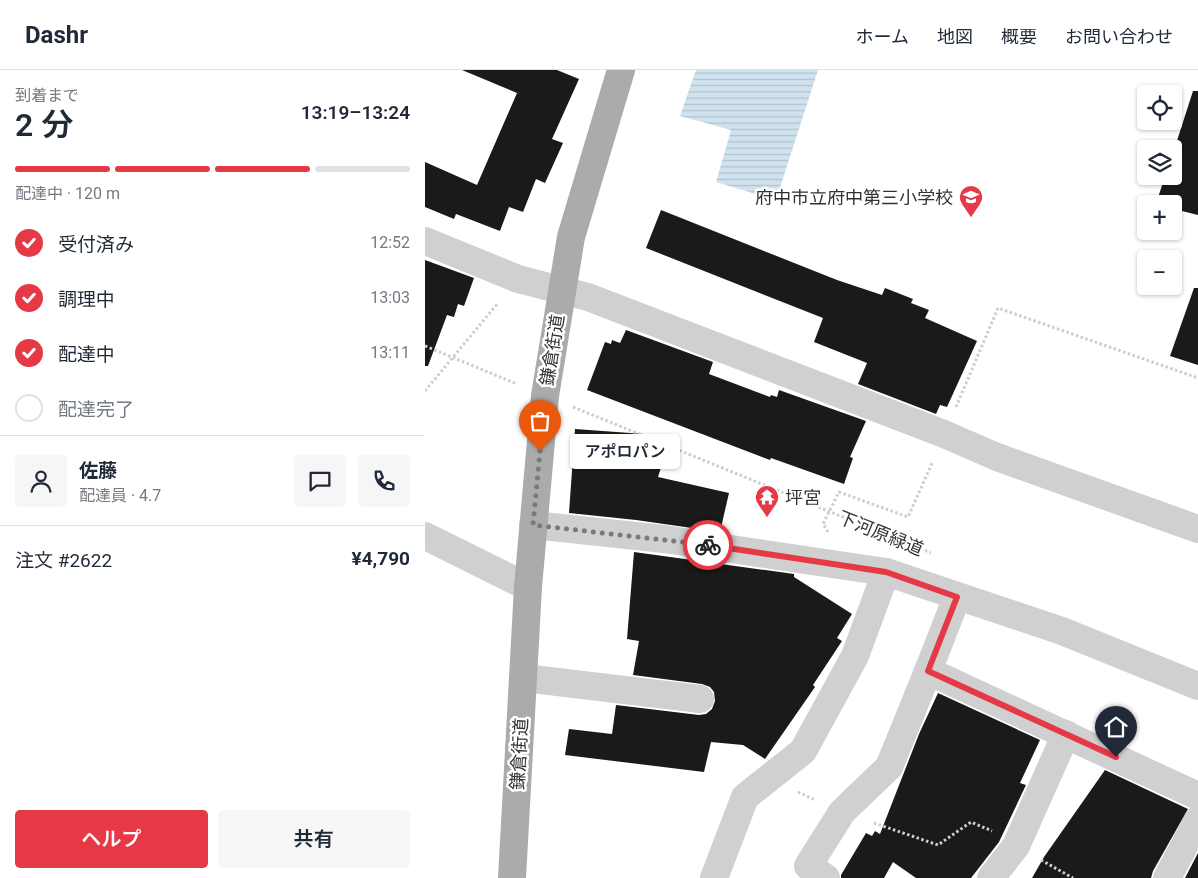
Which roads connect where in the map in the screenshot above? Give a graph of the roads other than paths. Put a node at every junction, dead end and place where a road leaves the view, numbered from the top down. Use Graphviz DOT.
graph roads {
  1 [pos="621,70"];
  2 [pos="425,241"];
  3 [pos="561,290"];
  4 [pos="533,525"];
  5 [pos="1198,530"];
  6 [pos="425,536"];
  7 [pos="886,572"];
  8 [pos="528,588"];
  9 [pos="957,597"];
  10 [pos="928,671"];
  11 [pos="524,678"];
  12 [pos="1198,686"];
  13 [pos="700,699"];
  14 [pos="1066,734"];
  15 [pos="1198,796"];
  16 [pos="1198,820"];
  17 [pos="512,878"];
  18 [pos="714,878"];
  19 [pos="827,878"];
  20 [pos="991,878"];
  21 [pos="1167,878"];
  1 -- 3 [label="main road, 鎌倉街道"];
  2 -- 3 [label="street"];
  3 -- 4 [label="main road, 鎌倉街道"];
  3 -- 5 [label="street"];
  4 -- 7 [label="street"];
  4 -- 8 [label="main road, 鎌倉街道"];
  6 -- 8 [label="street"];
  7 -- 9 [label="street"];
  7 -- 18 [label="street"];
  8 -- 11 [label="main road, 鎌倉街道"];
  9 -- 10 [label="street"];
  9 -- 12 [label="street"];
  10 -- 14 [label="street"];
  10 -- 19 [label="street"];
  11 -- 13 [label="street"];
  11 -- 17 [label="main road, 鎌倉街道"];
  14 -- 15 [label="street"];
  14 -- 20 [label="street"];
  16 -- 21 [label="street"];
}
